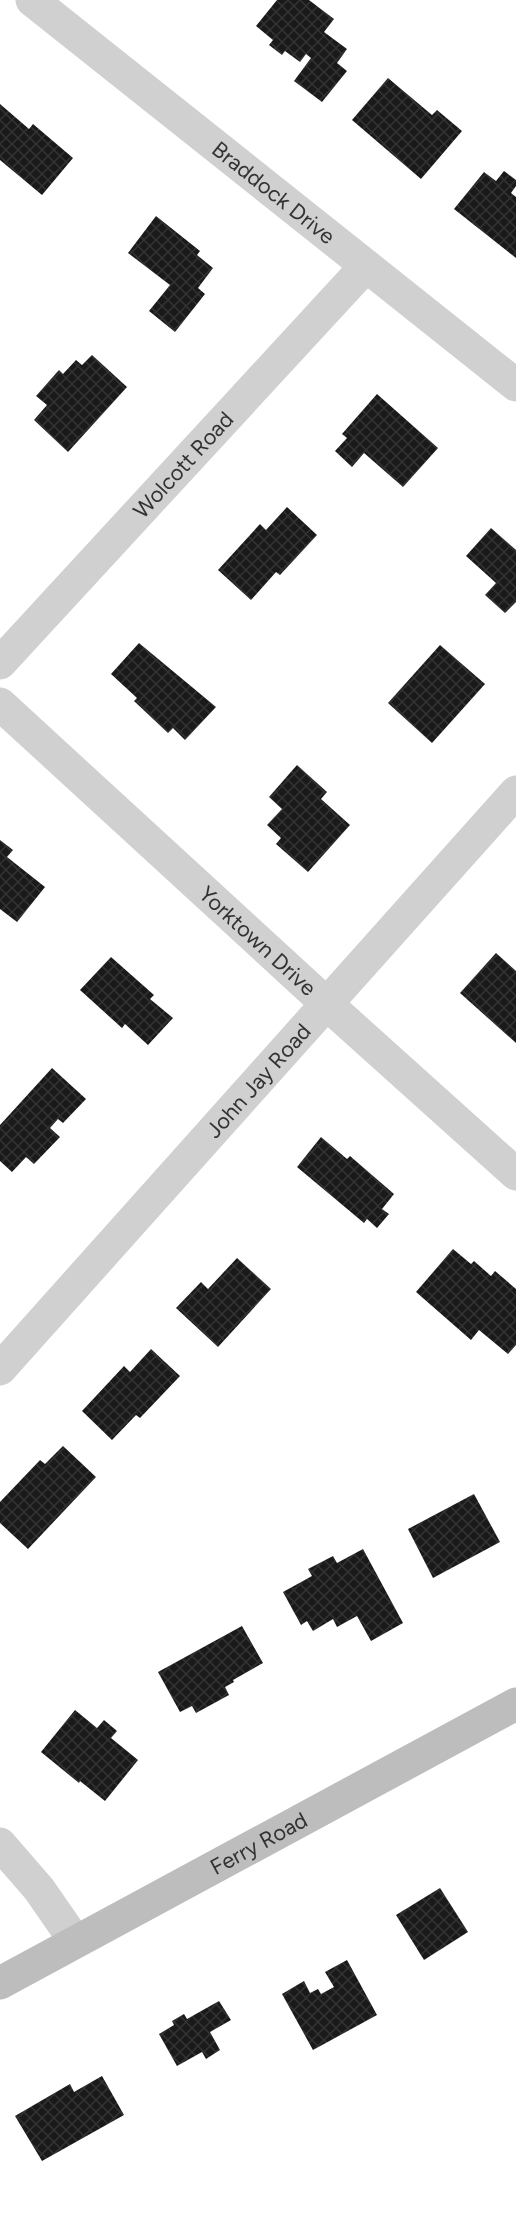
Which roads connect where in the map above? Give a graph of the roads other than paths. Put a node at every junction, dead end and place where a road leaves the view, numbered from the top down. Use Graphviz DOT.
graph roads {
  1 [pos="32,0"];
  2 [pos="366,266"];
  3 [pos="516,385"];
  4 [pos="0,663"];
  5 [pos="0,704"];
  6 [pos="516,792"];
  7 [pos="328,1005"];
  8 [pos="516,1174"];
  9 [pos="0,1370"];
  10 [pos="516,1704"];
  11 [pos="0,1844"];
  12 [pos="75,1941"];
  13 [pos="0,1983"];
  1 -- 2 [label="street, Braddock Drive"];
  2 -- 3 [label="street, Braddock Drive"];
  2 -- 4 [label="street, Wolcott Road"];
  5 -- 7 [label="street, Yorktown Drive"];
  6 -- 7 [label="street, John Jay Road"];
  7 -- 8 [label="street, Yorktown Drive"];
  7 -- 9 [label="street, John Jay Road"];
  10 -- 12 [label="main road, Ferry Road"];
  11 -- 12 [label="street"];
  12 -- 13 [label="main road, Ferry Road"];
}
